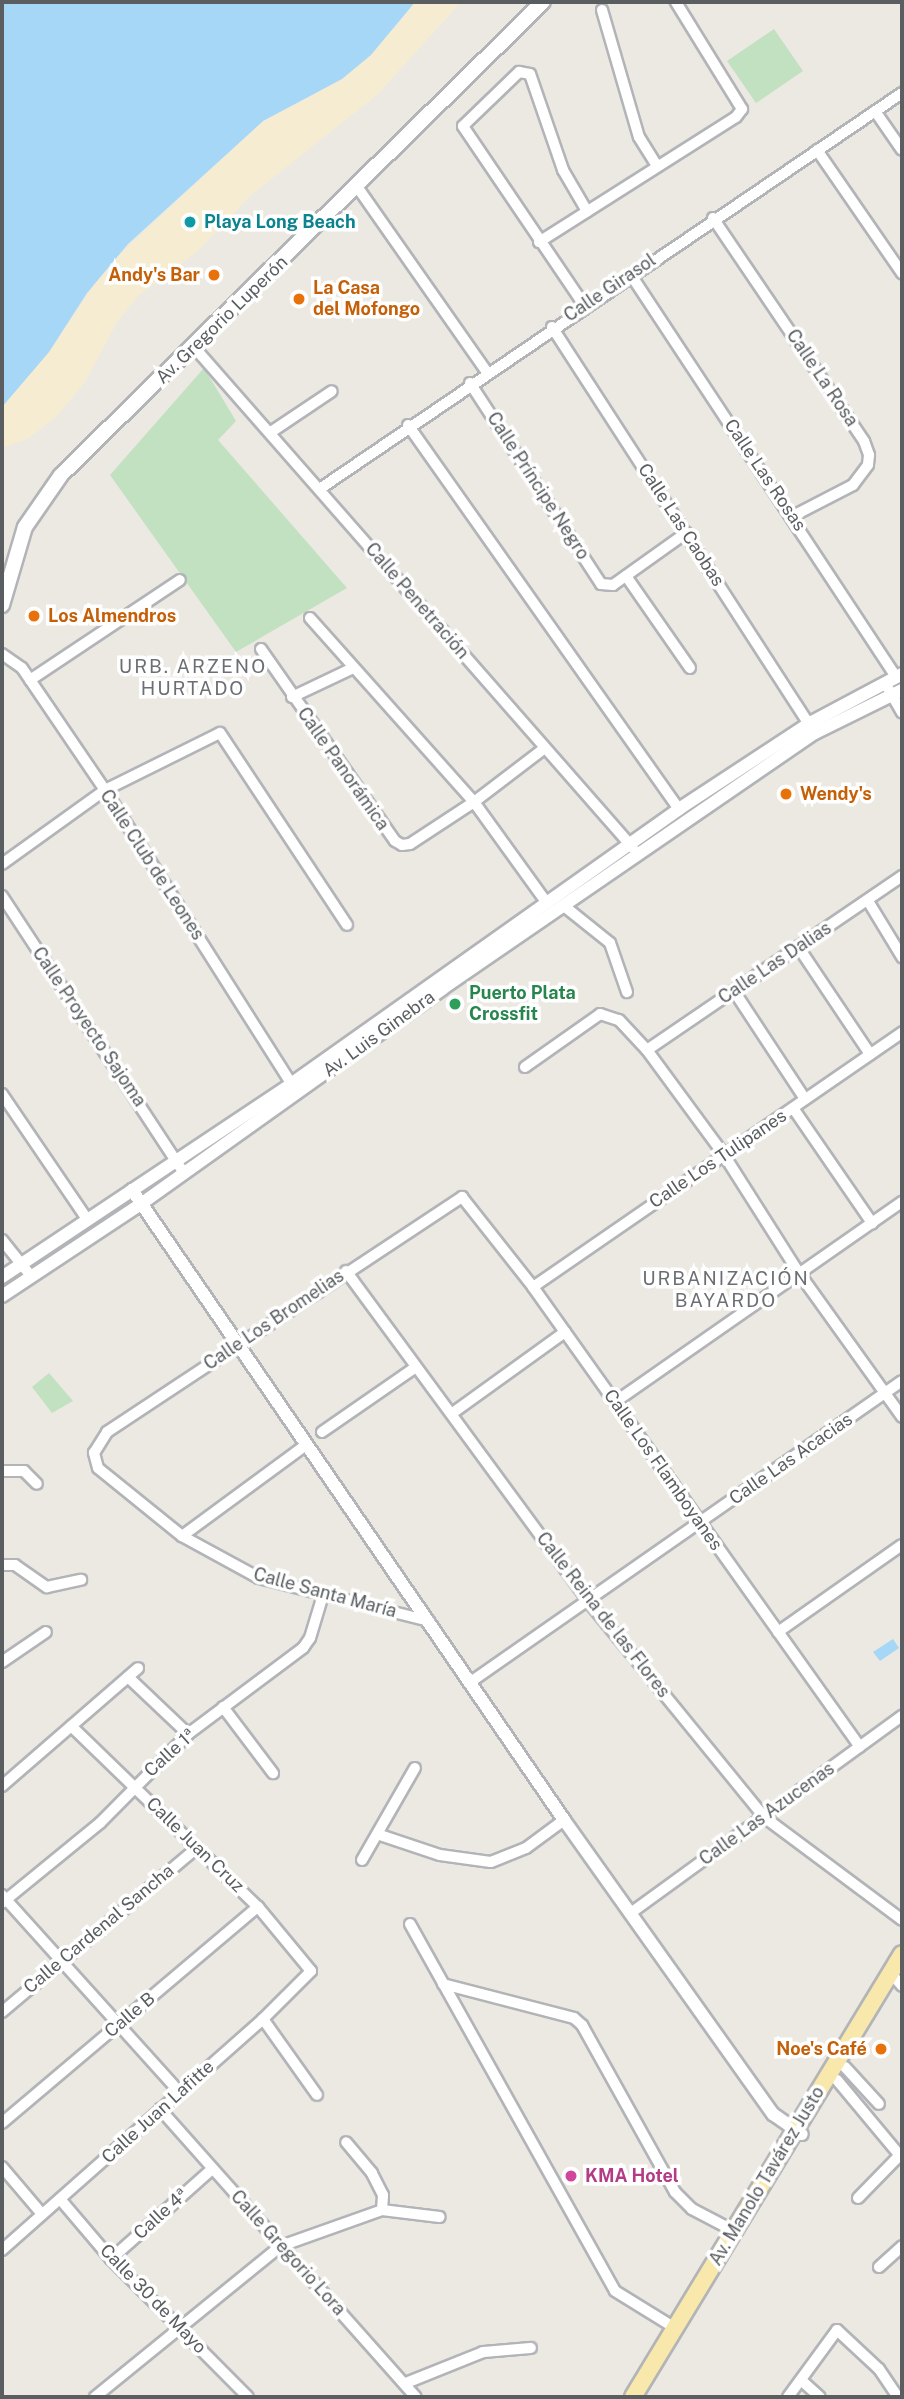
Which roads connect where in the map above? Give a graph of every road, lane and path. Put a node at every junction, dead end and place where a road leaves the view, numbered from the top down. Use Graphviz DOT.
graph roads {
  1 [pos="543,2"];
  2 [pos="676,2"];
  3 [pos="601,10"];
  4 [pos="902,93"];
  5 [pos="875,111"];
  6 [pos="902,149"];
  7 [pos="817,150"];
  8 [pos="657,166"];
  9 [pos="358,188"];
  10 [pos="587,211"];
  11 [pos="713,218"];
  12 [pos="539,242"];
  13 [pos="902,273"];
  14 [pos="631,275"];
  15 [pos="584,305"];
  16 [pos="552,327"];
  17 [pos="194,347"];
  18 [pos="487,372"];
  19 [pos="470,383"];
  20 [pos="332,391"];
  21 [pos="408,425"];
  22 [pos="271,432"];
  23 [pos="321,488"];
  24 [pos="793,516"];
  25 [pos="687,533"];
  26 [pos="626,576"];
  27 [pos="180,580"];
  28 [pos="2,605"];
  29 [pos="310,618"];
  30 [pos="261,649"];
  31 [pos="2,654"];
  32 [pos="690,668"];
  33 [pos="351,669"];
  34 [pos="894,678"];
  35 [pos="30,680"];
  36 [pos="897,692"];
  37 [pos="292,697"];
  38 [pos="902,712"];
  39 [pos="812,728"];
  40 [pos="545,748"];
  41 [pos="105,790"];
  42 [pos="474,802"];
  43 [pos="680,809"];
  44 [pos="631,844"];
  45 [pos="638,857"];
  46 [pos="2,864"];
  47 [pos="902,876"];
  48 [pos="2,896"];
  49 [pos="868,901"];
  50 [pos="546,902"];
  51 [pos="564,906"];
  52 [pos="347,925"];
  53 [pos="799,947"];
  54 [pos="902,957"];
  55 [pos="734,991"];
  56 [pos="627,992"];
  57 [pos="902,1032"];
  58 [pos="647,1051"];
  59 [pos="870,1054"];
  60 [pos="525,1067"];
  61 [pos="295,1089"];
  62 [pos="2,1094"];
  63 [pos="805,1099"];
  64 [pos="793,1108"];
  65 [pos="724,1155"];
  66 [pos="177,1159"];
  67 [pos="184,1173"];
  68 [pos="132,1190"];
  69 [pos="462,1197"];
  70 [pos="902,1202"];
  71 [pos="141,1204"];
  72 [pos="87,1219"];
  73 [pos="872,1223"];
  74 [pos="2,1240"];
  75 [pos="22,1264"];
  76 [pos="346,1271"];
  77 [pos="799,1273"];
  78 [pos="31,1276"];
  79 [pos="2,1277"];
  80 [pos="533,1287"];
  81 [pos="2,1296"];
  82 [pos="565,1332"];
  83 [pos="238,1346"];
  84 [pos="416,1367"];
  85 [pos="902,1381"];
  86 [pos="885,1393"];
  87 [pos="615,1402"];
  88 [pos="454,1412"];
  89 [pos="902,1417"];
  90 [pos="322,1432"];
  91 [pos="306,1445"];
  92 [pos="94,1453"];
  93 [pos="2,1471"];
  94 [pos="37,1484"];
  95 [pos="700,1522"];
  96 [pos="182,1536"];
  97 [pos="902,1545"];
  98 [pos="2,1565"];
  99 [pos="81,1580"];
  100 [pos="323,1595"];
  101 [pos="587,1601"];
  102 [pos="432,1621"];
  103 [pos="46,1632"];
  104 [pos="778,1632"];
  105 [pos="2,1662"];
  106 [pos="138,1668"];
  107 [pos="128,1677"];
  108 [pos="472,1681"];
  109 [pos="223,1707"];
  110 [pos="902,1716"];
  111 [pos="71,1726"];
  112 [pos="188,1734"];
  113 [pos="860,1747"];
  114 [pos="415,1768"];
  115 [pos="274,1773"];
  116 [pos="2,1786"];
  117 [pos="134,1788"];
  118 [pos="764,1816"];
  119 [pos="564,1820"];
  120 [pos="380,1835"];
  121 [pos="197,1848"];
  122 [pos="362,1860"];
  123 [pos="3,1899"];
  124 [pos="258,1907"];
  125 [pos="632,1912"];
  126 [pos="902,1920"];
  127 [pos="410,1924"];
  128 [pos="902,1954"];
  129 [pos="60,1960"];
  130 [pos="311,1971"];
  131 [pos="900,1978"];
  132 [pos="443,1984"];
  133 [pos="2,2012"];
  134 [pos="263,2019"];
  135 [pos="119,2025"];
  136 [pos="841,2074"];
  137 [pos="180,2093"];
  138 [pos="317,2095"];
  139 [pos="879,2104"];
  140 [pos="160,2109"];
  141 [pos="2,2123"];
  142 [pos="798,2132"];
  143 [pos="346,2142"];
  144 [pos="901,2157"];
  145 [pos="2,2167"];
  146 [pos="212,2169"];
  147 [pos="858,2198"];
  148 [pos="60,2199"];
  149 [pos="382,2210"];
  150 [pos="42,2214"];
  151 [pos="440,2217"];
  152 [pos="734,2231"];
  153 [pos="281,2246"];
  154 [pos="902,2246"];
  155 [pos="2,2250"];
  156 [pos="111,2259"];
  157 [pos="878,2267"];
  158 [pos="181,2328"];
  159 [pos="675,2328"];
  160 [pos="531,2348"];
  161 [pos="801,2380"];
  162 [pos="406,2383"];
  163 [pos="95,2397"];
  164 [pos="248,2397"];
  165 [pos="415,2397"];
  166 [pos="633,2397"];
  167 [pos="643,2397"];
  168 [pos="789,2397"];
  169 [pos="820,2397"];
  170 [pos="898,2397"];
  1 -- 9 [label="main road, Av. Gregorio Luperón"];
  2 -- 8 [label="street"];
  3 -- 8 [label="street"];
  4 -- 5 [label="street, Calle Girasol"];
  5 -- 6 [label="street"];
  5 -- 7 [label="street, Calle Girasol"];
  7 -- 11 [label="street, Calle Girasol"];
  7 -- 13 [label="street"];
  8 -- 10 [label="street"];
  9 -- 17 [label="main road, Av. Gregorio Luperón"];
  9 -- 18 [label="street"];
  10 -- 12 [label="street"];
  10 -- 12 [label="street"];
  11 -- 14 [label="street, Calle Girasol"];
  11 -- 24 [label="street, Calle La Rosa"];
  12 -- 15 [label="street"];
  14 -- 15 [label="street, Calle Girasol"];
  14 -- 24 [label="street, Calle Las Rosas"];
  15 -- 16 [label="street, Calle Girasol"];
  16 -- 18 [label="street, Calle Girasol"];
  16 -- 25 [label="street, Calle Las Caobas"];
  17 -- 22 [label="street, Calle Penetración"];
  17 -- 28 [label="main road, Av. Gregorio Luperón"];
  18 -- 19 [label="street, Calle Girasol"];
  19 -- 21 [label="street, Calle Girasol"];
  19 -- 26 [label="street, Calle Príncipe Negro"];
  20 -- 22 [label="street"];
  21 -- 23 [label="street, Calle Girasol"];
  21 -- 43 [label="street"];
  22 -- 23 [label="street, Calle Penetración"];
  23 -- 40 [label="street, Calle Penetración"];
  24 -- 34 [label="street, Calle Las Rosas"];
  25 -- 26 [label="street"];
  25 -- 39 [label="street, Calle Las Caobas"];
  26 -- 32 [label="street"];
  27 -- 35 [label="street"];
  29 -- 33 [label="street"];
  30 -- 37 [label="street, Calle Panorámica"];
  31 -- 35 [label="street, Calle Club de Leones"];
  33 -- 37 [label="street"];
  33 -- 42 [label="street"];
  34 -- 36 [label="street, Calle Las Rosas"];
  34 -- 39 [label="street, Av. Luis Ginebra"];
  35 -- 41 [label="street, Calle Club de Leones"];
  36 -- 38 [label="street, Calle Las Rosas"];
  36 -- 39 [label="street, Av. Luis Ginebra"];
  37 -- 42 [label="street, Calle Panorámica"];
  39 -- 43 [label="street, Av. Luis Ginebra"];
  39 -- 45 [label="street, Av. Luis Ginebra"];
  40 -- 42 [label="street, Calle Panorámica"];
  40 -- 44 [label="street, Calle Penetración"];
  41 -- 46 [label="street"];
  41 -- 52 [label="street"];
  41 -- 61 [label="street, Calle Club de Leones"];
  42 -- 50 [label="street"];
  43 -- 44 [label="street, Av. Luis Ginebra"];
  44 -- 45 [label="street, Calle Penetración"];
  44 -- 50 [label="street, Av. Luis Ginebra"];
  45 -- 51 [label="street, Av. Luis Ginebra"];
  47 -- 49 [label="street, Calle Las Dalias"];
  48 -- 66 [label="street, Calle Proyecto Sajoma"];
  49 -- 53 [label="street, Calle Las Dalias"];
  49 -- 54 [label="street"];
  50 -- 61 [label="street, Av. Luis Ginebra"];
  51 -- 56 [label="street"];
  51 -- 61 [label="street, Av. Luis Ginebra"];
  53 -- 55 [label="street, Calle Las Dalias"];
  53 -- 59 [label="street"];
  55 -- 58 [label="street, Calle Las Dalias"];
  55 -- 63 [label="street"];
  57 -- 59 [label="street, Calle Los Tulipanes"];
  58 -- 60 [label="street"];
  58 -- 65 [label="street"];
  59 -- 63 [label="street, Calle Los Tulipanes"];
  61 -- 66 [label="street, Av. Luis Ginebra"];
  61 -- 67 [label="street, Av. Luis Ginebra"];
  62 -- 72 [label="street"];
  63 -- 64 [label="street, Calle Los Tulipanes"];
  64 -- 65 [label="street, Calle Los Tulipanes"];
  64 -- 73 [label="street"];
  65 -- 77 [label="street"];
  65 -- 80 [label="street, Calle Los Tulipanes"];
  66 -- 67 [label="street, Calle Proyecto Sajoma"];
  66 -- 68 [label="street, Av. Luis Ginebra"];
  67 -- 71 [label="street, Av. Luis Ginebra"];
  68 -- 71 [label="street"];
  68 -- 72 [label="street, Av. Luis Ginebra"];
  69 -- 76 [label="street, Calle Los Bromelias"];
  69 -- 80 [label="street, Calle Los Flamboyanes"];
  70 -- 73 [label="street"];
  71 -- 78 [label="street, Av. Luis Ginebra"];
  71 -- 83 [label="street"];
  72 -- 75 [label="street, Av. Luis Ginebra"];
  73 -- 77 [label="street"];
  74 -- 75 [label="street"];
  75 -- 78 [label="street"];
  75 -- 79 [label="street, Av. Luis Ginebra"];
  76 -- 83 [label="street, Calle Los Bromelias"];
  76 -- 84 [label="street, Calle Reina de las Flores"];
  77 -- 86 [label="street"];
  77 -- 87 [label="street"];
  78 -- 81 [label="street, Av. Luis Ginebra"];
  80 -- 82 [label="street, Calle Los Flamboyanes"];
  82 -- 87 [label="street, Calle Los Flamboyanes"];
  82 -- 88 [label="street"];
  83 -- 91 [label="street"];
  83 -- 92 [label="street, Calle Los Bromelias"];
  84 -- 88 [label="street, Calle Reina de las Flores"];
  84 -- 90 [label="street"];
  85 -- 86 [label="street, Calle Las Acacias"];
  86 -- 89 [label="street"];
  86 -- 95 [label="street, Calle Las Acacias"];
  87 -- 95 [label="street, Calle Los Flamboyanes"];
  88 -- 101 [label="street, Calle Reina de las Flores"];
  91 -- 96 [label="street"];
  91 -- 102 [label="street"];
  92 -- 96 [label="street, Calle Santa María"];
  93 -- 94 [label="street"];
  95 -- 101 [label="street, Calle Las Acacias"];
  95 -- 104 [label="street, Calle Los Flamboyanes"];
  96 -- 100 [label="street, Calle Santa María"];
  97 -- 104 [label="street"];
  98 -- 99 [label="street"];
  100 -- 102 [label="street, Calle Santa María"];
  100 -- 109 [label="street, Calle 1ª"];
  101 -- 108 [label="street, Calle Las Acacias"];
  101 -- 118 [label="street, Calle Reina de las Flores"];
  102 -- 108 [label="street"];
  103 -- 105 [label="street"];
  104 -- 113 [label="street, Calle Los Flamboyanes"];
  106 -- 107 [label="street"];
  107 -- 111 [label="street"];
  107 -- 112 [label="street"];
  108 -- 119 [label="street"];
  109 -- 112 [label="street, Calle 1ª"];
  109 -- 115 [label="street"];
  110 -- 113 [label="street, Calle Las Azucenas"];
  111 -- 116 [label="street"];
  111 -- 117 [label="street, Calle Juan Cruz"];
  112 -- 117 [label="street, Calle 1ª"];
  113 -- 118 [label="street, Calle Las Azucenas"];
  114 -- 120 [label="street"];
  117 -- 121 [label="street, Calle Juan Cruz"];
  117 -- 123 [label="street, Calle 1ª"];
  118 -- 125 [label="street, Calle Las Azucenas"];
  118 -- 126 [label="street, Calle Reina de las Flores"];
  119 -- 120 [label="street"];
  119 -- 125 [label="street"];
  120 -- 122 [label="street"];
  121 -- 124 [label="street, Calle Juan Cruz"];
  121 -- 129 [label="street, Calle Cardenal Sancha"];
  123 -- 129 [label="street"];
  124 -- 130 [label="street, Calle Juan Cruz"];
  124 -- 135 [label="street, Calle B"];
  125 -- 142 [label="street"];
  127 -- 132 [label="street"];
  128 -- 142 [label="main road, Av. Manolo Tavárez Justo"];
  129 -- 133 [label="street, Calle Cardenal Sancha"];
  129 -- 135 [label="street"];
  130 -- 134 [label="street, Calle Juan Lafitte"];
  131 -- 136 [label="main road, Av. Manolo Tavárez Justo"];
  132 -- 152 [label="street"];
  132 -- 159 [label="street"];
  134 -- 137 [label="street, Calle Juan Lafitte"];
  134 -- 138 [label="street"];
  135 -- 137 [label="street"];
  135 -- 141 [label="street, Calle B"];
  136 -- 139 [label="street"];
  136 -- 142 [label="main road, Av. Manolo Tavárez Justo"];
  136 -- 144 [label="street"];
  137 -- 140 [label="street, Calle Juan Lafitte"];
  140 -- 146 [label="street, Calle Gregorio Lora"];
  140 -- 148 [label="street, Calle Juan Lafitte"];
  142 -- 152 [label="main road, Av. Manolo Tavárez Justo"];
  142 -- 167 [label="main road, Av. Manolo Tavárez Justo"];
  143 -- 149 [label="street"];
  144 -- 147 [label="street"];
  145 -- 150 [label="street"];
  146 -- 153 [label="street, Calle Gregorio Lora"];
  146 -- 156 [label="street, Calle 4ª"];
  148 -- 150 [label="street, Calle Juan Lafitte"];
  148 -- 156 [label="street, Calle 30 de Mayo"];
  149 -- 151 [label="street"];
  149 -- 153 [label="street"];
  150 -- 155 [label="street, Calle Juan Lafitte"];
  152 -- 159 [label="main road, Av. Manolo Tavárez Justo"];
  153 -- 158 [label="street"];
  153 -- 162 [label="street, Calle Gregorio Lora"];
  154 -- 157 [label="street"];
  156 -- 158 [label="street, Calle 30 de Mayo"];
  158 -- 163 [label="street"];
  158 -- 164 [label="street, Calle 30 de Mayo"];
  159 -- 166 [label="main road, Av. Manolo Tavárez Justo"];
  160 -- 162 [label="street"];
  161 -- 168 [label="street"];
  161 -- 169 [label="street"];
  161 -- 170 [label="street"];
  162 -- 165 [label="street, Calle Gregorio Lora"];
}
